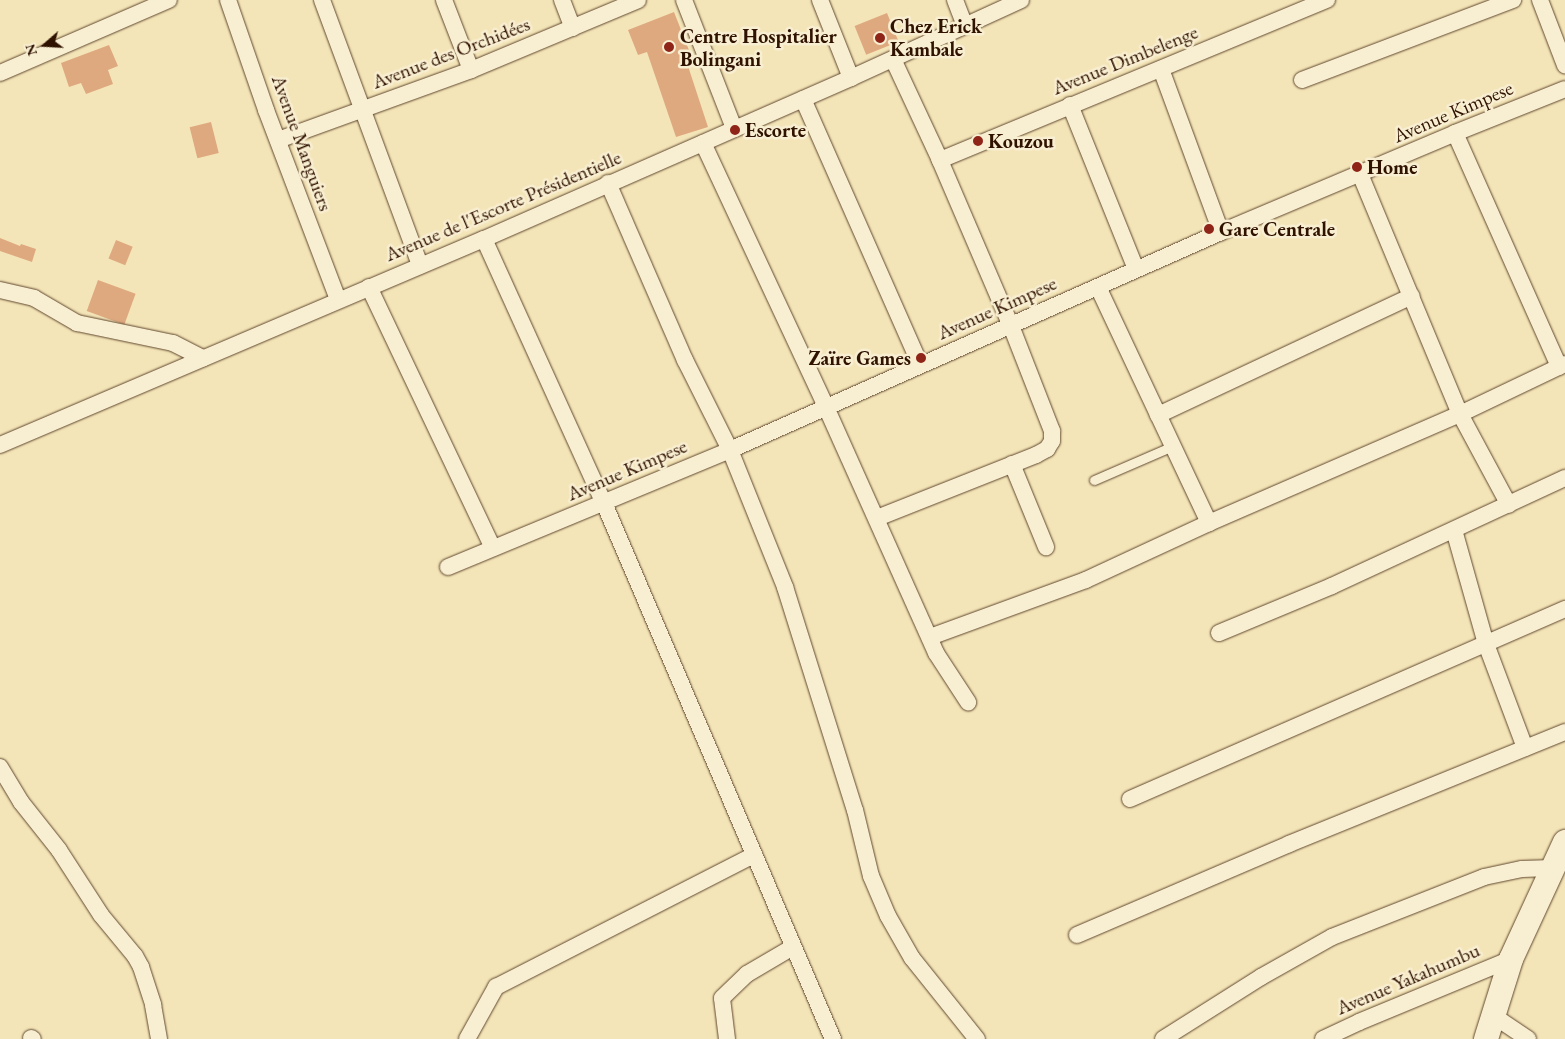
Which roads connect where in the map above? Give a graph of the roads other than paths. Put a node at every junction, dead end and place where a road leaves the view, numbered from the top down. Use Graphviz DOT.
graph roads {
  1 [pos="228,0"];
  2 [pos="322,0"];
  3 [pos="444,0"];
  4 [pos="562,0"];
  5 [pos="638,0"];
  6 [pos="684,0"];
  7 [pos="820,0"];
  8 [pos="955,0"];
  9 [pos="1020,0"];
  10 [pos="1327,0"];
  11 [pos="1513,0"];
  12 [pos="1540,0"];
  13 [pos="160,2"];
  14 [pos="965,26"];
  15 [pos="574,28"];
  16 [pos="894,58"];
  17 [pos="1565,65"];
  18 [pos="1161,69"];
  19 [pos="471,70"];
  20 [pos="0,74"];
  21 [pos="851,78"];
  22 [pos="1302,80"];
  23 [pos="1565,89"];
  24 [pos="803,100"];
  25 [pos="1070,105"];
  26 [pos="364,109"];
  27 [pos="734,128"];
  28 [pos="1455,132"];
  29 [pos="278,140"];
  30 [pos="703,143"];
  31 [pos="940,160"];
  32 [pos="1360,174"];
  33 [pos="608,183"];
  34 [pos="1221,232"];
  35 [pos="484,239"];
  36 [pos="420,265"];
  37 [pos="1136,269"];
  38 [pos="369,287"];
  39 [pos="1098,287"];
  40 [pos="0,290"];
  41 [pos="1412,296"];
  42 [pos="338,300"];
  43 [pos="1011,326"];
  44 [pos="203,358"];
  45 [pos="920,364"];
  46 [pos="1562,366"];
  47 [pos="826,407"];
  48 [pos="1460,414"];
  49 [pos="1158,415"];
  50 [pos="0,445"];
  51 [pos="1173,446"];
  52 [pos="730,450"];
  53 [pos="1012,464"];
  54 [pos="1565,478"];
  55 [pos="1094,480"];
  56 [pos="604,504"];
  57 [pos="1509,505"];
  58 [pos="877,518"];
  59 [pos="1209,523"];
  60 [pos="1454,530"];
  61 [pos="1046,547"];
  62 [pos="493,548"];
  63 [pos="448,567"];
  64 [pos="1565,609"];
  65 [pos="1218,633"];
  66 [pos="930,637"];
  67 [pos="1486,644"];
  68 [pos="968,702"];
  69 [pos="1565,732"];
  70 [pos="1525,748"];
  71 [pos="0,767"];
  72 [pos="1130,799"];
  73 [pos="1565,842"];
  74 [pos="754,855"];
  75 [pos="1552,868"];
  76 [pos="1077,934"];
  77 [pos="793,947"];
  78 [pos="1511,959"];
  79 [pos="1494,1016"];
  80 [pos="159,1039"];
  81 [pos="467,1039"];
  82 [pos="727,1039"];
  83 [pos="833,1039"];
  84 [pos="977,1039"];
  85 [pos="1163,1039"];
  86 [pos="1323,1039"];
  87 [pos="1486,1039"];
  88 [pos="1528,1039"];
  1 -- 29 [label="street, Avenue Manguiers"];
  2 -- 26 [label="street"];
  3 -- 19 [label="street"];
  4 -- 15 [label="street"];
  5 -- 15 [label="street, Avenue des Orchidées"];
  6 -- 27 [label="street"];
  7 -- 21 [label="street"];
  8 -- 14 [label="street"];
  9 -- 14 [label="street, Avenue de l'Escorte Présidentielle"];
  10 -- 18 [label="street, Avenue Dimbelenge"];
  11 -- 22 [label="street"];
  12 -- 17 [label="street"];
  13 -- 20 [label="street"];
  14 -- 16 [label="street, Avenue de l'Escorte Présidentielle"];
  15 -- 19 [label="street, Avenue des Orchidées"];
  16 -- 21 [label="street, Avenue de l'Escorte Présidentielle"];
  16 -- 31 [label="street"];
  18 -- 25 [label="street, Avenue Dimbelenge"];
  18 -- 34 [label="street"];
  19 -- 26 [label="street, Avenue des Orchidées"];
  21 -- 24 [label="street, Avenue de l'Escorte Présidentielle"];
  23 -- 28 [label="street, Avenue Kimpese"];
  24 -- 27 [label="street, Avenue de l'Escorte Présidentielle"];
  24 -- 45 [label="street"];
  25 -- 31 [label="street, Avenue Dimbelenge"];
  25 -- 37 [label="street"];
  26 -- 29 [label="street, Avenue des Orchidées"];
  26 -- 36 [label="street"];
  27 -- 30 [label="street, Avenue de l'Escorte Présidentielle"];
  28 -- 32 [label="street, Avenue Kimpese"];
  28 -- 46 [label="street"];
  29 -- 42 [label="street, Avenue Manguiers"];
  30 -- 33 [label="street, Avenue de l'Escorte Présidentielle"];
  30 -- 47 [label="street"];
  31 -- 43 [label="street"];
  32 -- 34 [label="street, Avenue Kimpese"];
  32 -- 41 [label="street"];
  33 -- 35 [label="street, Avenue de l'Escorte Présidentielle"];
  33 -- 52 [label="street"];
  34 -- 37 [label="street, Avenue Kimpese"];
  35 -- 36 [label="street, Avenue de l'Escorte Présidentielle"];
  35 -- 56 [label="street"];
  36 -- 38 [label="street, Avenue de l'Escorte Présidentielle"];
  37 -- 39 [label="street, Avenue Kimpese"];
  38 -- 42 [label="street, Avenue de l'Escorte Présidentielle"];
  38 -- 62 [label="street"];
  39 -- 43 [label="street, Avenue Kimpese"];
  39 -- 49 [label="street"];
  40 -- 44 [label="street"];
  41 -- 48 [label="street"];
  41 -- 49 [label="street"];
  42 -- 44 [label="street, Avenue de l'Escorte Présidentielle"];
  43 -- 45 [label="street, Avenue Kimpese"];
  43 -- 53 [label="street"];
  44 -- 50 [label="street, Avenue de l'Escorte Présidentielle"];
  45 -- 47 [label="street, Avenue Kimpese"];
  46 -- 48 [label="street"];
  47 -- 52 [label="street, Avenue Kimpese"];
  47 -- 58 [label="street"];
  48 -- 57 [label="street"];
  48 -- 59 [label="street"];
  49 -- 51 [label="street"];
  51 -- 55 [label="lane"];
  51 -- 59 [label="street"];
  52 -- 56 [label="street, Avenue Kimpese"];
  52 -- 84 [label="street"];
  53 -- 58 [label="street"];
  53 -- 61 [label="street"];
  54 -- 57 [label="street"];
  56 -- 62 [label="street, Avenue Kimpese"];
  56 -- 74 [label="street"];
  57 -- 60 [label="street"];
  58 -- 66 [label="street"];
  59 -- 66 [label="street"];
  60 -- 65 [label="street"];
  60 -- 67 [label="street"];
  62 -- 63 [label="street, Avenue Kimpese"];
  64 -- 67 [label="street"];
  66 -- 68 [label="street"];
  67 -- 70 [label="street"];
  67 -- 72 [label="street"];
  69 -- 70 [label="street"];
  70 -- 76 [label="street"];
  71 -- 80 [label="street"];
  73 -- 75 [label="main road"];
  74 -- 77 [label="street"];
  74 -- 81 [label="street"];
  75 -- 78 [label="main road"];
  75 -- 85 [label="street"];
  77 -- 82 [label="street"];
  77 -- 83 [label="street"];
  78 -- 79 [label="main road"];
  78 -- 86 [label="street, Avenue Yakahumbu"];
  79 -- 87 [label="main road"];
  79 -- 88 [label="street"];
}
